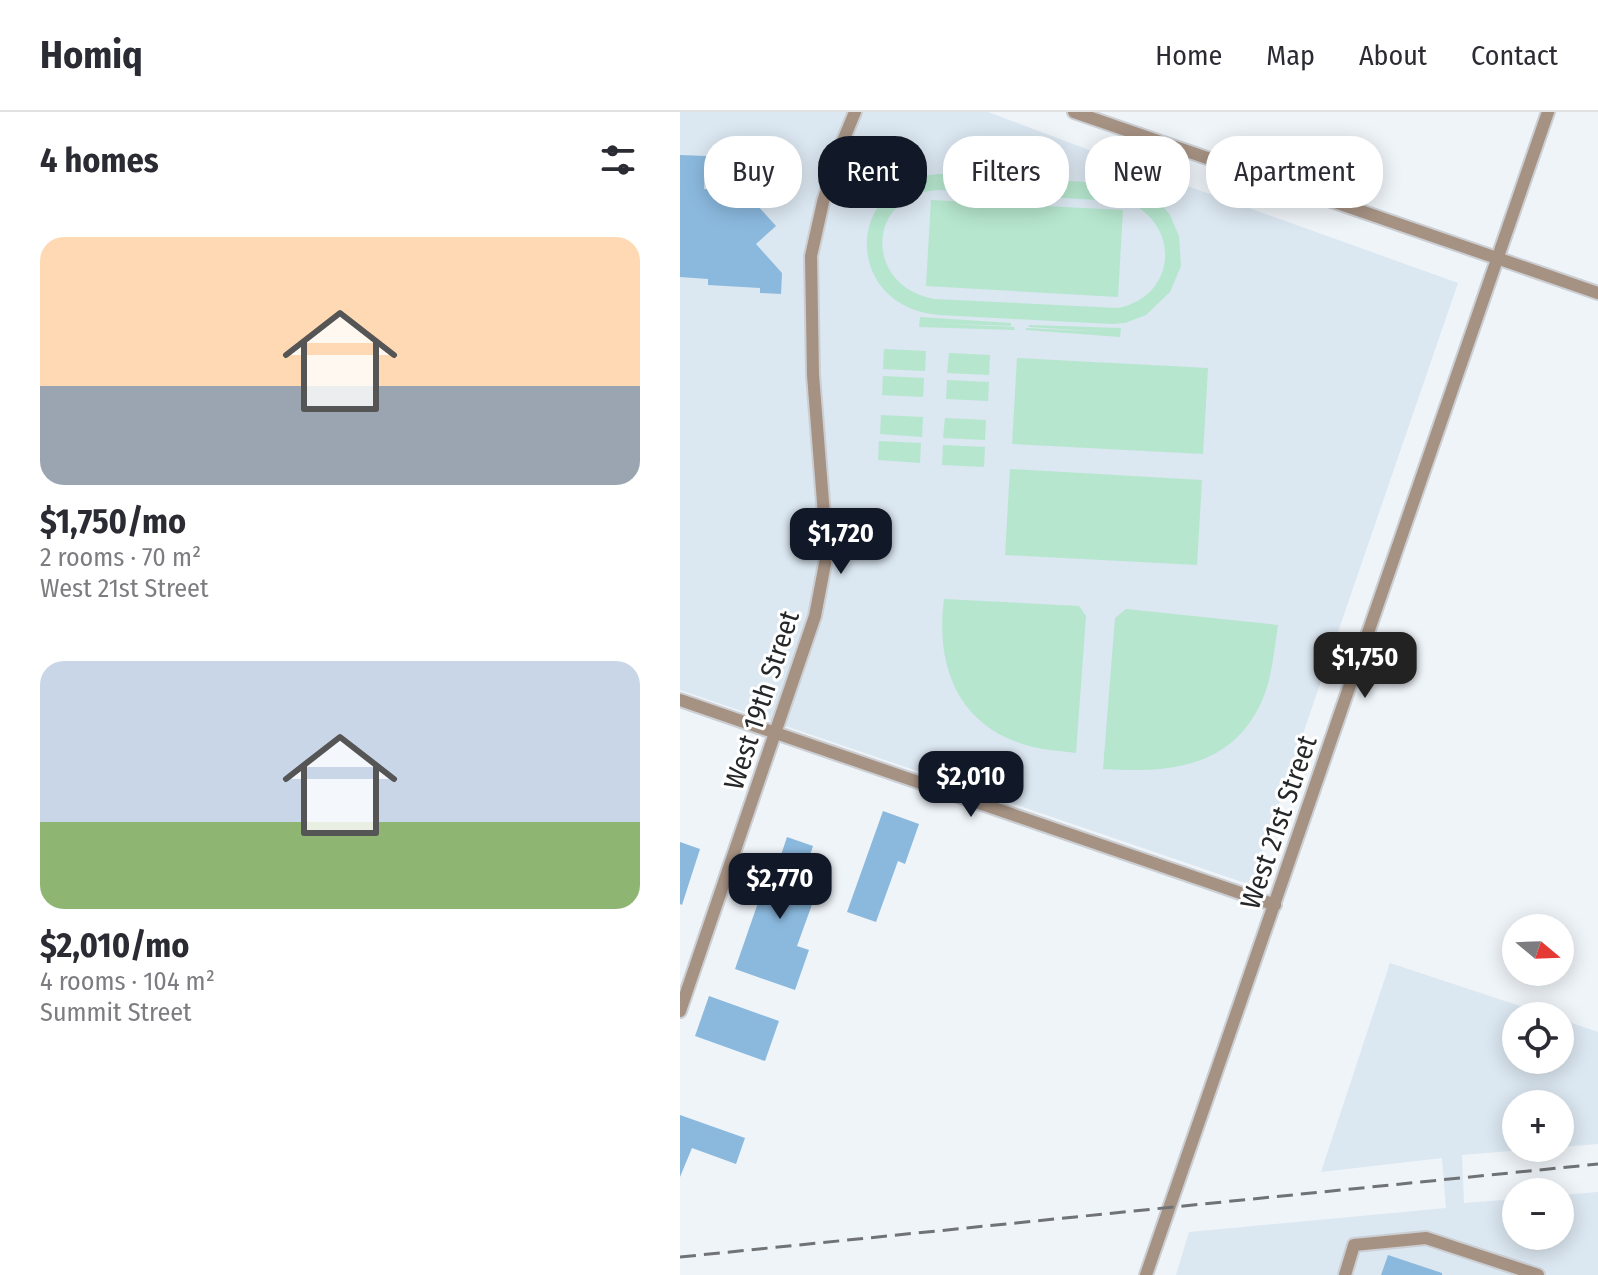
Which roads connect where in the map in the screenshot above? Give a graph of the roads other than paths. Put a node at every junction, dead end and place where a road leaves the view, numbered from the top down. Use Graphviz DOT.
graph roads {
  1 [pos="855,112"];
  2 [pos="1074,112"];
  3 [pos="1548,112"];
  4 [pos="1497,259"];
  5 [pos="1598,293"];
  6 [pos="680,700"];
  7 [pos="776,734"];
  8 [pos="1275,905"];
  9 [pos="680,1011"];
  10 [pos="1146,1275"];
  11 [pos="1345,1275"];
  12 [pos="1538,1275"];
  1 -- 7 [label="street, West 19th Street"];
  2 -- 4 [label="street"];
  3 -- 4 [label="street, West 21st Street"];
  4 -- 5 [label="street"];
  4 -- 8 [label="street, West 21st Street"];
  6 -- 7 [label="street"];
  7 -- 8 [label="street"];
  7 -- 9 [label="street, West 19th Street"];
  8 -- 10 [label="street, West 21st Street"];
  11 -- 12 [label="street"];
}
